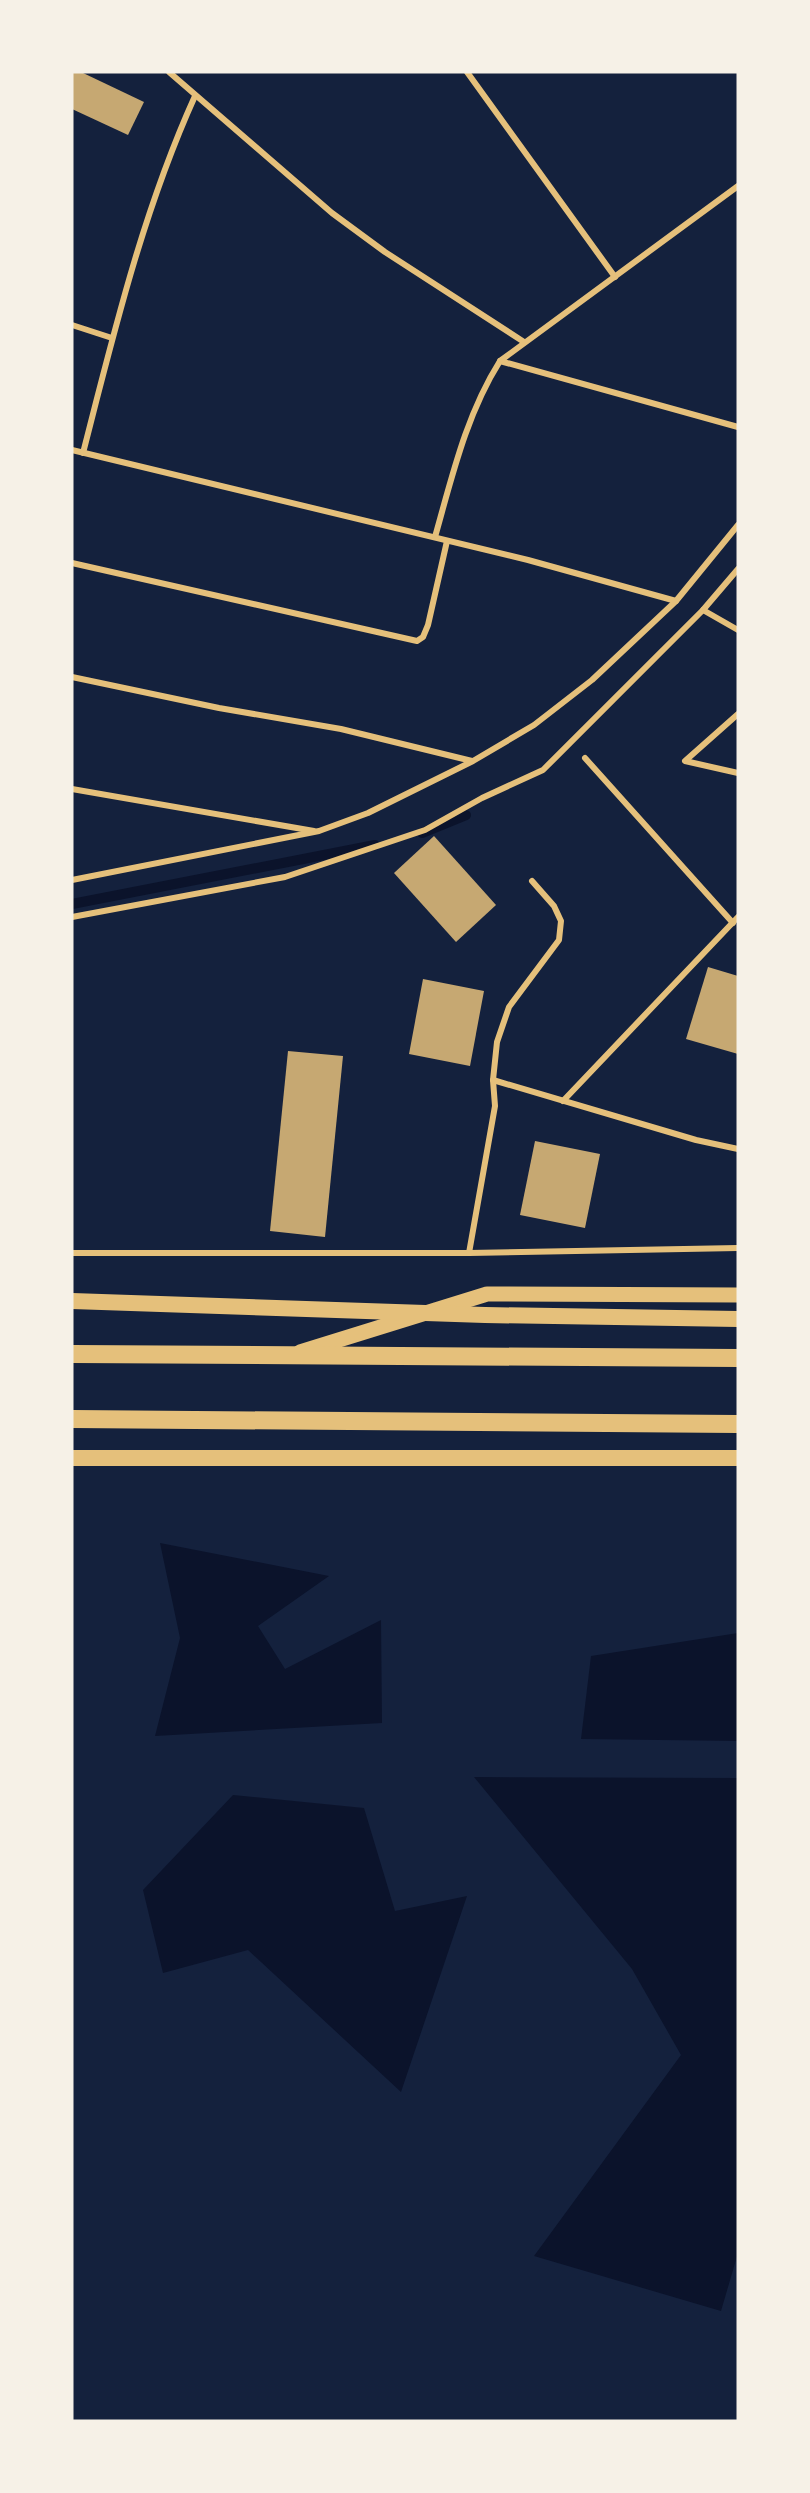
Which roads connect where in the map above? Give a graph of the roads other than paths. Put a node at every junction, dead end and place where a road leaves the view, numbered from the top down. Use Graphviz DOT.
graph roads {
  1 [pos="169,72"];
  2 [pos="467,72"];
  3 [pos="195,96"];
  4 [pos="738,186"];
  5 [pos="615,277"];
  6 [pos="72,324"];
  7 [pos="112,338"];
  8 [pos="524,342"];
  9 [pos="500,361"];
  10 [pos="738,428"];
  11 [pos="72,450"];
  12 [pos="83,453"];
  13 [pos="738,525"];
  14 [pos="435,537"];
  15 [pos="447,541"];
  16 [pos="72,563"];
  17 [pos="738,569"];
  18 [pos="676,601"];
  19 [pos="702,611"];
  20 [pos="738,630"];
  21 [pos="72,677"];
  22 [pos="738,714"];
  23 [pos="585,758"];
  24 [pos="473,761"];
  25 [pos="738,773"];
  26 [pos="72,789"];
  27 [pos="319,831"];
  28 [pos="72,880"];
  29 [pos="532,881"];
  30 [pos="72,917"];
  31 [pos="735,920"];
  32 [pos="493,1080"];
  33 [pos="563,1101"];
  34 [pos="738,1149"];
  35 [pos="738,1248"];
  36 [pos="72,1253"];
  37 [pos="469,1253"];
  38 [pos="738,1295"];
  39 [pos="72,1300"];
  40 [pos="738,1318"];
  41 [pos="72,1354"];
  42 [pos="282,1357"];
  43 [pos="738,1358"];
  44 [pos="72,1419"];
  45 [pos="738,1424"];
  46 [pos="72,1458"];
  47 [pos="738,1458"];
  1 -- 3 [label="street"];
  2 -- 5 [label="street"];
  3 -- 7 [label="street"];
  3 -- 8 [label="street"];
  4 -- 5 [label="street"];
  5 -- 8 [label="street"];
  6 -- 7 [label="street"];
  7 -- 12 [label="street"];
  8 -- 9 [label="street"];
  9 -- 10 [label="street"];
  9 -- 14 [label="street"];
  11 -- 12 [label="street"];
  12 -- 14 [label="street"];
  13 -- 18 [label="street"];
  14 -- 15 [label="street"];
  15 -- 16 [label="street"];
  15 -- 18 [label="street"];
  17 -- 19 [label="street"];
  18 -- 24 [label="street"];
  19 -- 20 [label="street"];
  19 -- 30 [label="street"];
  21 -- 24 [label="street"];
  22 -- 25 [label="street"];
  23 -- 31 [label="street"];
  24 -- 27 [label="street"];
  26 -- 27 [label="street"];
  27 -- 28 [label="street"];
  29 -- 32 [label="street"];
  31 -- 33 [label="street"];
  32 -- 33 [label="street"];
  32 -- 37 [label="street"];
  33 -- 34 [label="street"];
  35 -- 37 [label="street"];
  36 -- 37 [label="street"];
  38 -- 42 [label="main road"];
  39 -- 40 [label="highway"];
  41 -- 42 [label="highway"];
  42 -- 43 [label="highway"];
  44 -- 45 [label="highway"];
  46 -- 47 [label="highway"];
}
